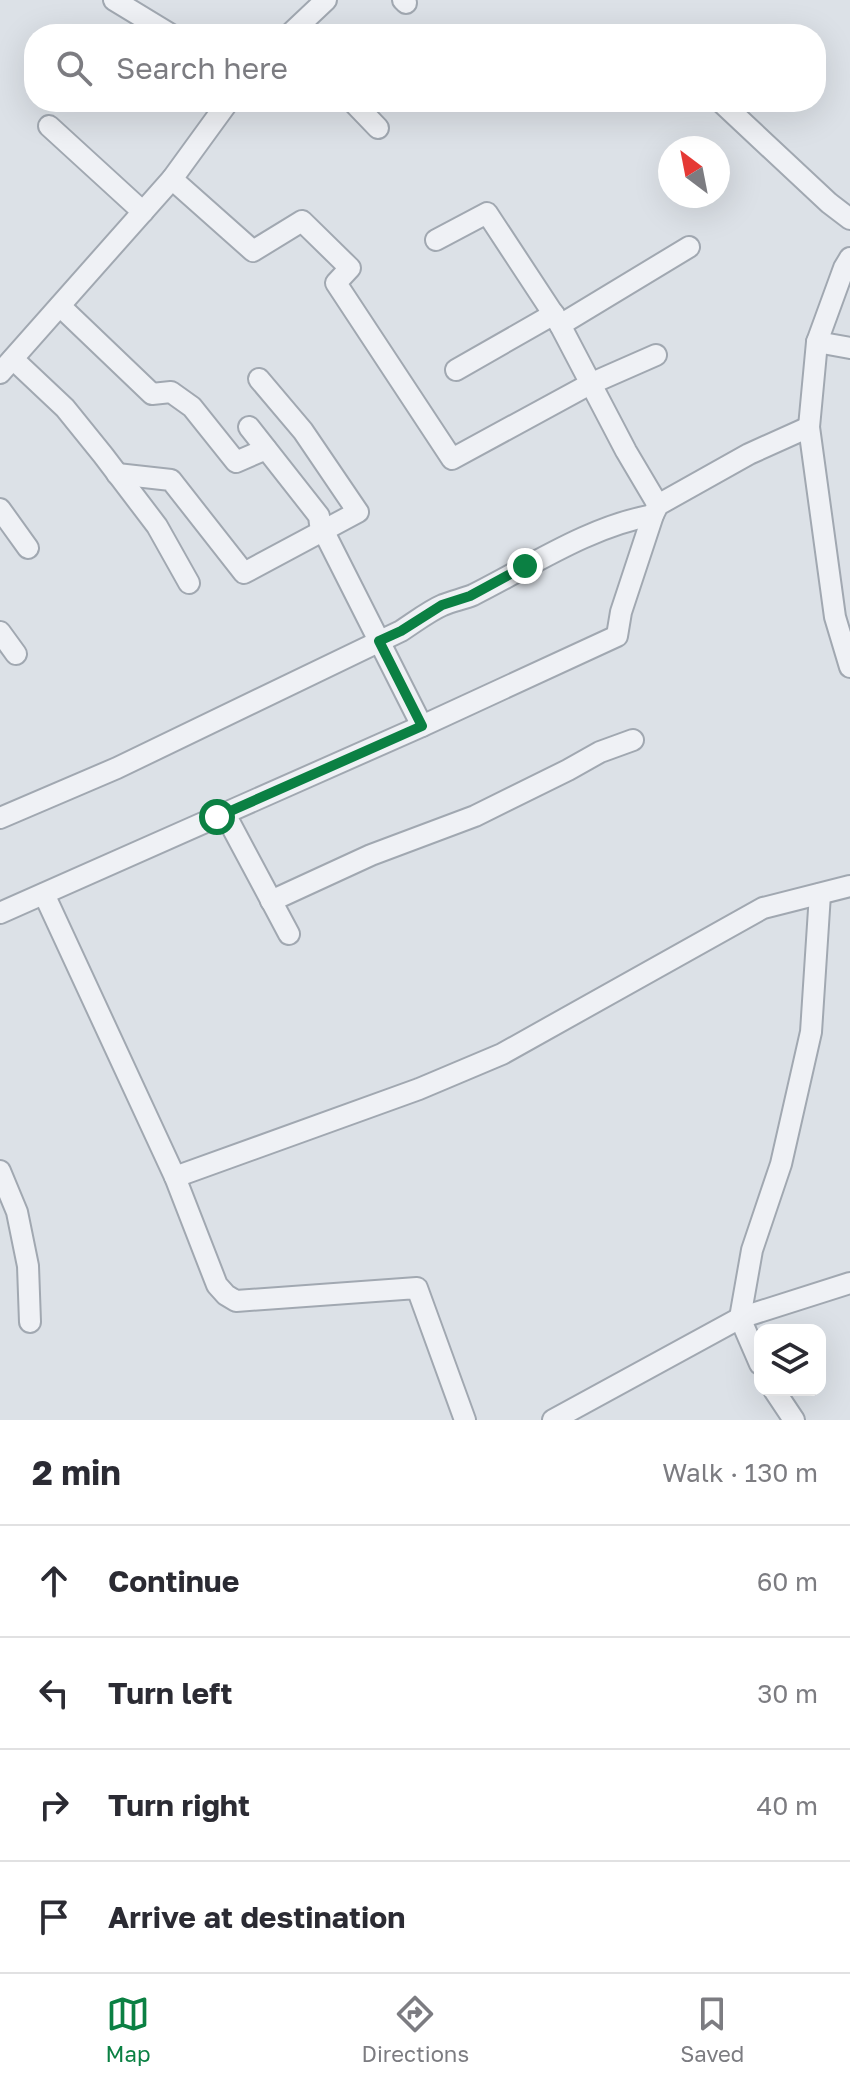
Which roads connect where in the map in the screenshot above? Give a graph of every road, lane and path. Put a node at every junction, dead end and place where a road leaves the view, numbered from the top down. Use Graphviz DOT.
graph roads {
  1 [pos="114,0"];
  2 [pos="326,0"];
  3 [pos="154,24"];
  4 [pos="301,24"];
  5 [pos="221,112"];
  6 [pos="363,112"];
  7 [pos="732,112"];
  8 [pos="49,126"];
  9 [pos="378,128"];
  10 [pos="172,179"];
  11 [pos="143,212"];
  12 [pos="850,219"];
  13 [pos="436,240"];
  14 [pos="689,247"];
  15 [pos="850,258"];
  16 [pos="60,306"];
  17 [pos="557,320"];
  18 [pos="817,342"];
  19 [pos="850,348"];
  20 [pos="656,355"];
  21 [pos="6,366"];
  22 [pos="456,370"];
  23 [pos="259,379"];
  24 [pos="590,384"];
  25 [pos="249,427"];
  26 [pos="809,427"];
  27 [pos="266,449"];
  28 [pos="117,474"];
  29 [pos="0,509"];
  30 [pos="656,510"];
  31 [pos="323,531"];
  32 [pos="28,548"];
  33 [pos="189,583"];
  34 [pos="0,632"];
  35 [pos="379,641"];
  36 [pos="16,654"];
  37 [pos="850,667"];
  38 [pos="422,726"];
  39 [pos="633,740"];
  40 [pos="225,814"];
  41 [pos="0,818"];
  42 [pos="850,886"];
  43 [pos="44,894"];
  44 [pos="820,894"];
  45 [pos="271,901"];
  46 [pos="0,913"];
  47 [pos="289,934"];
  48 [pos="0,1171"];
  49 [pos="175,1177"];
  50 [pos="850,1283"];
  51 [pos="740,1318"];
  52 [pos="30,1322"];
  53 [pos="754,1350"];
  54 [pos="778,1396"];
  55 [pos="465,1420"];
  56 [pos="553,1420"];
  57 [pos="794,1420"];
  1 -- 3 [label="street"];
  2 -- 4 [label="street"];
  5 -- 10 [label="street"];
  6 -- 9 [label="street"];
  7 -- 12 [label="street"];
  8 -- 11 [label="street"];
  10 -- 11 [label="street"];
  10 -- 24 [label="street"];
  11 -- 16 [label="street"];
  13 -- 17 [label="street"];
  14 -- 17 [label="street"];
  15 -- 18 [label="street"];
  16 -- 21 [label="street"];
  16 -- 27 [label="street"];
  17 -- 22 [label="street"];
  17 -- 24 [label="street"];
  18 -- 19 [label="street"];
  18 -- 26 [label="street"];
  20 -- 24 [label="street"];
  21 -- 28 [label="street"];
  23 -- 31 [label="street"];
  24 -- 30 [label="street"];
  25 -- 27 [label="street"];
  26 -- 30 [label="street"];
  26 -- 37 [label="street"];
  27 -- 31 [label="street"];
  28 -- 31 [label="street"];
  28 -- 33 [label="street"];
  29 -- 32 [label="street"];
  30 -- 35 [label="street"];
  30 -- 38 [label="street"];
  31 -- 35 [label="street"];
  34 -- 36 [label="street"];
  35 -- 38 [label="street"];
  35 -- 41 [label="street"];
  38 -- 40 [label="street"];
  39 -- 45 [label="street"];
  40 -- 43 [label="street"];
  40 -- 45 [label="street"];
  42 -- 44 [label="street"];
  43 -- 46 [label="street"];
  43 -- 49 [label="street"];
  44 -- 49 [label="street"];
  44 -- 51 [label="street"];
  45 -- 47 [label="street"];
  48 -- 52 [label="street"];
  49 -- 55 [label="street"];
  50 -- 51 [label="street"];
  51 -- 53 [label="street"];
  51 -- 56 [label="street"];
  54 -- 57 [label="street"];
}
